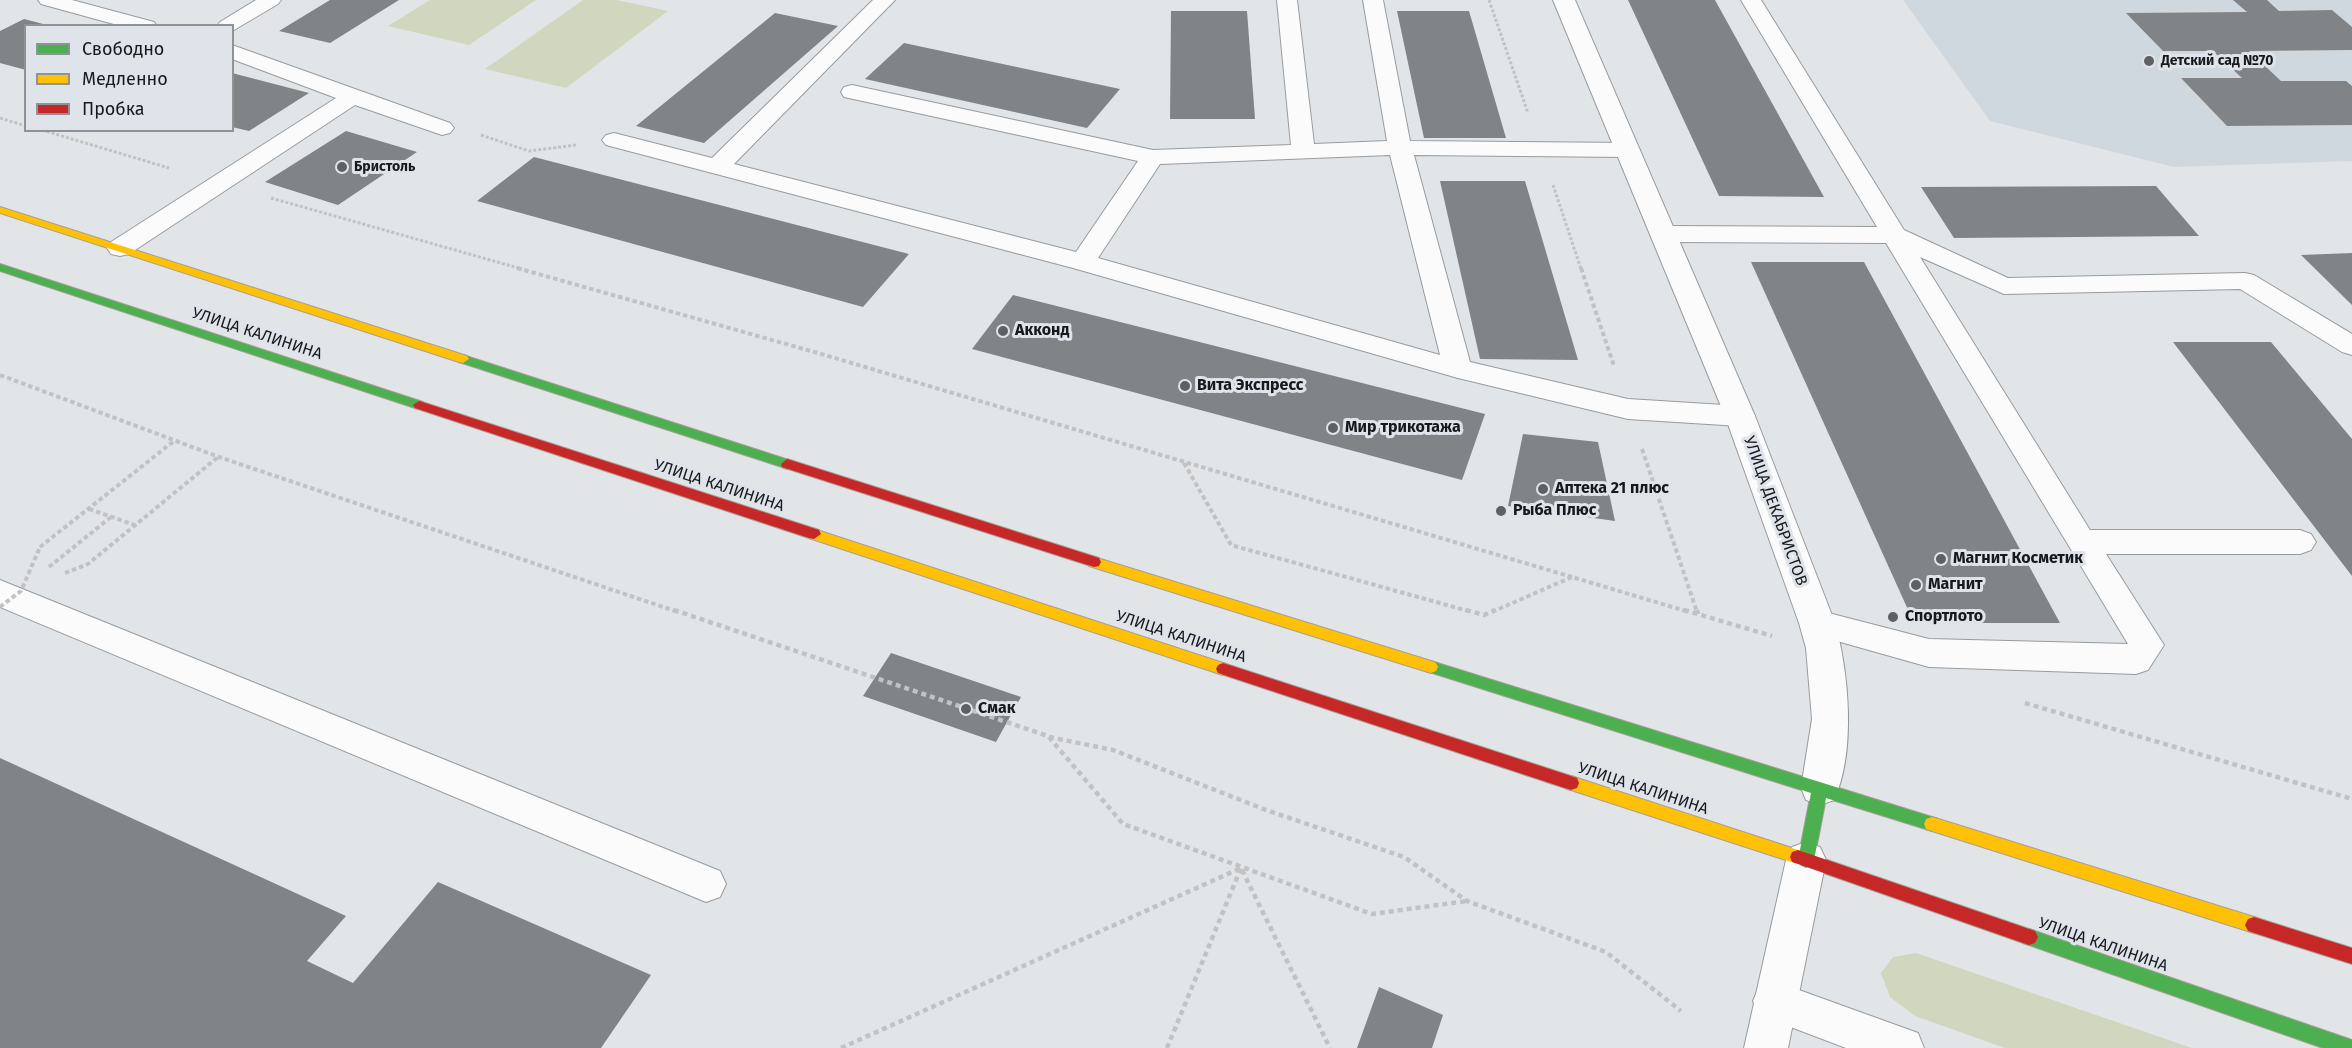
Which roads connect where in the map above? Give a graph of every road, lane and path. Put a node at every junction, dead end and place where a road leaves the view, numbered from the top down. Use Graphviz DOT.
graph roads {
  1 [pos="48,0"];
  2 [pos="272,0"];
  3 [pos="885,0"];
  4 [pos="1287,0"];
  5 [pos="1373,0"];
  6 [pos="1489,0"];
  7 [pos="1564,0"];
  8 [pos="1750,0"];
  9 [pos="139,24"];
  10 [pos="230,24"];
  11 [pos="234,52"];
  12 [pos="852,92"];
  13 [pos="353,97"];
  14 [pos="0,118"];
  15 [pos="24,125"];
  16 [pos="442,128"];
  17 [pos="49,132"];
  18 [pos="614,140"];
  19 [pos="1400,148"];
  20 [pos="1540,149"];
  21 [pos="1628,150"];
  22 [pos="1303,151"];
  23 [pos="1153,157"];
  24 [pos="717,167"];
  25 [pos="176,171"];
  26 [pos="264,196"];
  27 [pos="0,210"];
  28 [pos="1663,234"];
  29 [pos="1894,235"];
  30 [pos="120,248"];
  31 [pos="1082,262"];
  32 [pos="0,267"];
  33 [pos="2352,346"];
  34 [pos="1458,369"];
  35 [pos="0,375"];
  36 [pos="1629,409"];
  37 [pos="1740,416"];
  38 [pos="174,441"];
  39 [pos="219,457"];
  40 [pos="1183,463"];
  41 [pos="89,509"];
  42 [pos="111,517"];
  43 [pos="136,525"];
  44 [pos="2081,542"];
  45 [pos="2300,542"];
  46 [pos="66,553"];
  47 [pos="88,564"];
  48 [pos="1572,576"];
  49 [pos="0,593"];
  50 [pos="0,607"];
  51 [pos="1698,614"];
  52 [pos="1817,623"];
  53 [pos="1773,636"];
  54 [pos="2018,701"];
  55 [pos="1048,736"];
  56 [pos="1820,788"];
  57 [pos="2352,798"];
  58 [pos="1806,860"];
  59 [pos="1241,868"];
  60 [pos="706,884"];
  61 [pos="1467,901"];
  62 [pos="2352,956"];
  63 [pos="1774,1001"];
  64 [pos="1681,1011"];
  65 [pos="841,1048"];
  66 [pos="1167,1048"];
  67 [pos="1330,1048"];
  68 [pos="1766,1048"];
  69 [pos="1903,1048"];
  70 [pos="2349,1048"];
  1 -- 9 [label="lane"];
  2 -- 10 [label="lane"];
  3 -- 24 [label="lane"];
  4 -- 22 [label="lane"];
  5 -- 19 [label="lane"];
  6 -- 20 [label="path"];
  7 -- 21 [label="street, УЛИЦА ДЕКАБРИСТОВ"];
  8 -- 29 [label="lane"];
  11 -- 13 [label="lane"];
  12 -- 23 [label="lane"];
  13 -- 16 [label="lane"];
  13 -- 30 [label="lane"];
  14 -- 15 [label="path"];
  16 -- 18 [label="path"];
  17 -- 25 [label="path"];
  18 -- 24 [label="lane"];
  19 -- 20 [label="lane"];
  19 -- 22 [label="lane"];
  19 -- 34 [label="lane"];
  20 -- 21 [label="lane"];
  20 -- 36 [label="path"];
  21 -- 28 [label="street, УЛИЦА ДЕКАБРИСТОВ"];
  22 -- 23 [label="lane"];
  23 -- 31 [label="lane"];
  24 -- 31 [label="lane"];
  26 -- 40 [label="path"];
  27 -- 30 [label="main road"];
  28 -- 29 [label="lane"];
  28 -- 37 [label="street, УЛИЦА ДЕКАБРИСТОВ"];
  29 -- 33 [label="lane"];
  29 -- 44 [label="lane"];
  30 -- 56 [label="main road"];
  31 -- 34 [label="lane"];
  32 -- 58 [label="main road, УЛИЦА КАЛИНИНА"];
  34 -- 36 [label="lane"];
  35 -- 38 [label="path"];
  36 -- 37 [label="lane"];
  36 -- 51 [label="path"];
  37 -- 52 [label="street, УЛИЦА ДЕКАБРИСТОВ"];
  38 -- 39 [label="path"];
  38 -- 41 [label="path"];
  39 -- 43 [label="path"];
  39 -- 55 [label="path"];
  40 -- 48 [label="path"];
  40 -- 48 [label="path"];
  41 -- 42 [label="path"];
  41 -- 50 [label="path, bridge"];
  42 -- 43 [label="path"];
  42 -- 46 [label="path"];
  43 -- 47 [label="path"];
  44 -- 45 [label="lane"];
  44 -- 52 [label="lane"];
  48 -- 51 [label="path"];
  49 -- 60 [label="lane"];
  51 -- 53 [label="path"];
  52 -- 56 [label="street, УЛИЦА ДЕКАБРИСТОВ"];
  54 -- 57 [label="path"];
  55 -- 59 [label="path"];
  55 -- 61 [label="path"];
  56 -- 58 [label="main road, УЛИЦА ДЕКАБРИСТОВ"];
  56 -- 62 [label="main road"];
  58 -- 63 [label="street, УЛИЦА ДЕКАБРИСТОВ"];
  58 -- 70 [label="main road, УЛИЦА КАЛИНИНА"];
  59 -- 61 [label="path"];
  59 -- 65 [label="path"];
  59 -- 66 [label="path"];
  59 -- 67 [label="path"];
  61 -- 64 [label="path"];
  63 -- 68 [label="street, УЛИЦА ДЕКАБРИСТОВ"];
  63 -- 69 [label="lane"];
}
